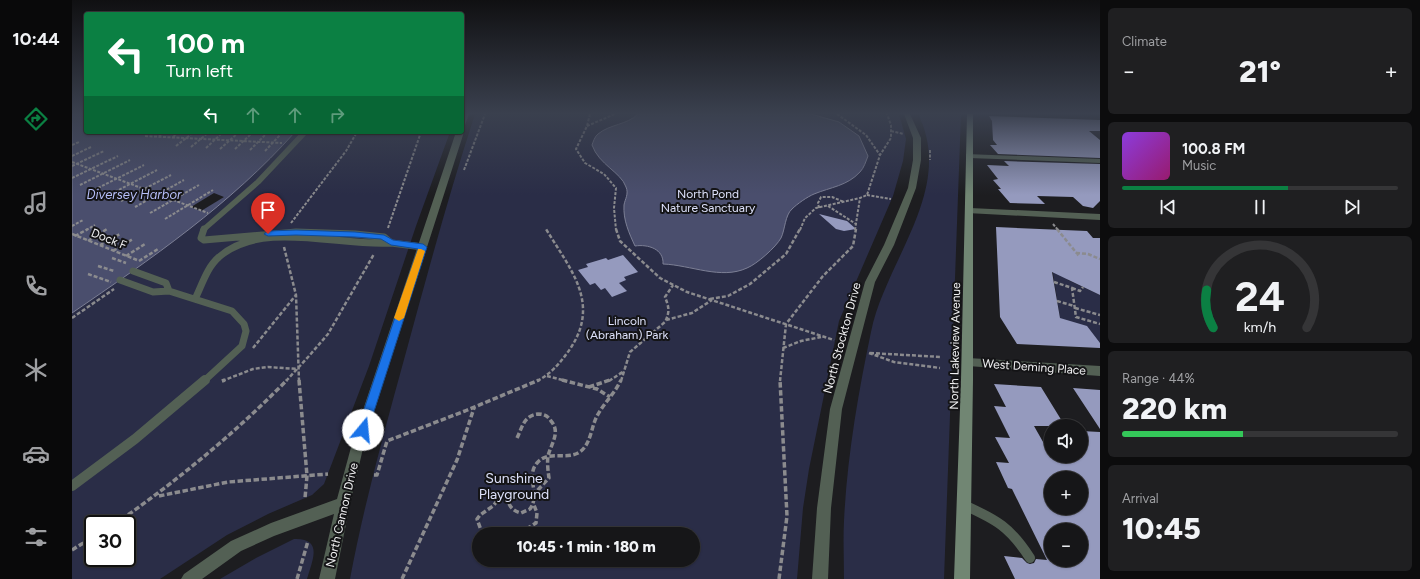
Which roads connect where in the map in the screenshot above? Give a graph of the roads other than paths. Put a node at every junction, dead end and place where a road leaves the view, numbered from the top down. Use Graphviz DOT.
graph roads {
  1 [pos="297,141"];
  2 [pos="457,141"];
  3 [pos="916,141"];
  4 [pos="969,141"];
  5 [pos="969,156"];
  6 [pos="1100,161"];
  7 [pos="970,211"];
  8 [pos="1100,217"];
  9 [pos="252,238"];
  10 [pos="423,247"];
  11 [pos="133,271"];
  12 [pos="118,279"];
  13 [pos="169,291"];
  14 [pos="195,299"];
  15 [pos="968,362"];
  16 [pos="1100,371"];
  17 [pos="72,486"];
  18 [pos="343,504"];
  19 [pos="964,504"];
  20 [pos="1030,558"];
  21 [pos="189,579"];
  22 [pos="327,579"];
  23 [pos="820,579"];
  24 [pos="962,579"];
  1 -- 9 [label="lane"];
  2 -- 10 [label="street, North Cannon Drive"];
  3 -- 23 [label="street, North Stockton Drive"];
  4 -- 5 [label="main road, North Lakeview Avenue"];
  5 -- 6 [label="street"];
  5 -- 7 [label="main road, North Lakeview Avenue"];
  7 -- 8 [label="street"];
  7 -- 15 [label="main road, North Lakeview Avenue"];
  9 -- 10 [label="lane"];
  9 -- 14 [label="lane"];
  10 -- 18 [label="street, North Cannon Drive"];
  11 -- 13 [label="lane"];
  12 -- 13 [label="lane"];
  13 -- 14 [label="lane"];
  14 -- 17 [label="lane"];
  15 -- 16 [label="street, West Deming Place"];
  15 -- 19 [label="main road, North Lakeview Avenue"];
  18 -- 21 [label="street"];
  18 -- 22 [label="street, North Cannon Drive"];
  19 -- 20 [label="lane"];
  19 -- 24 [label="main road, North Lakeview Avenue"];
}
